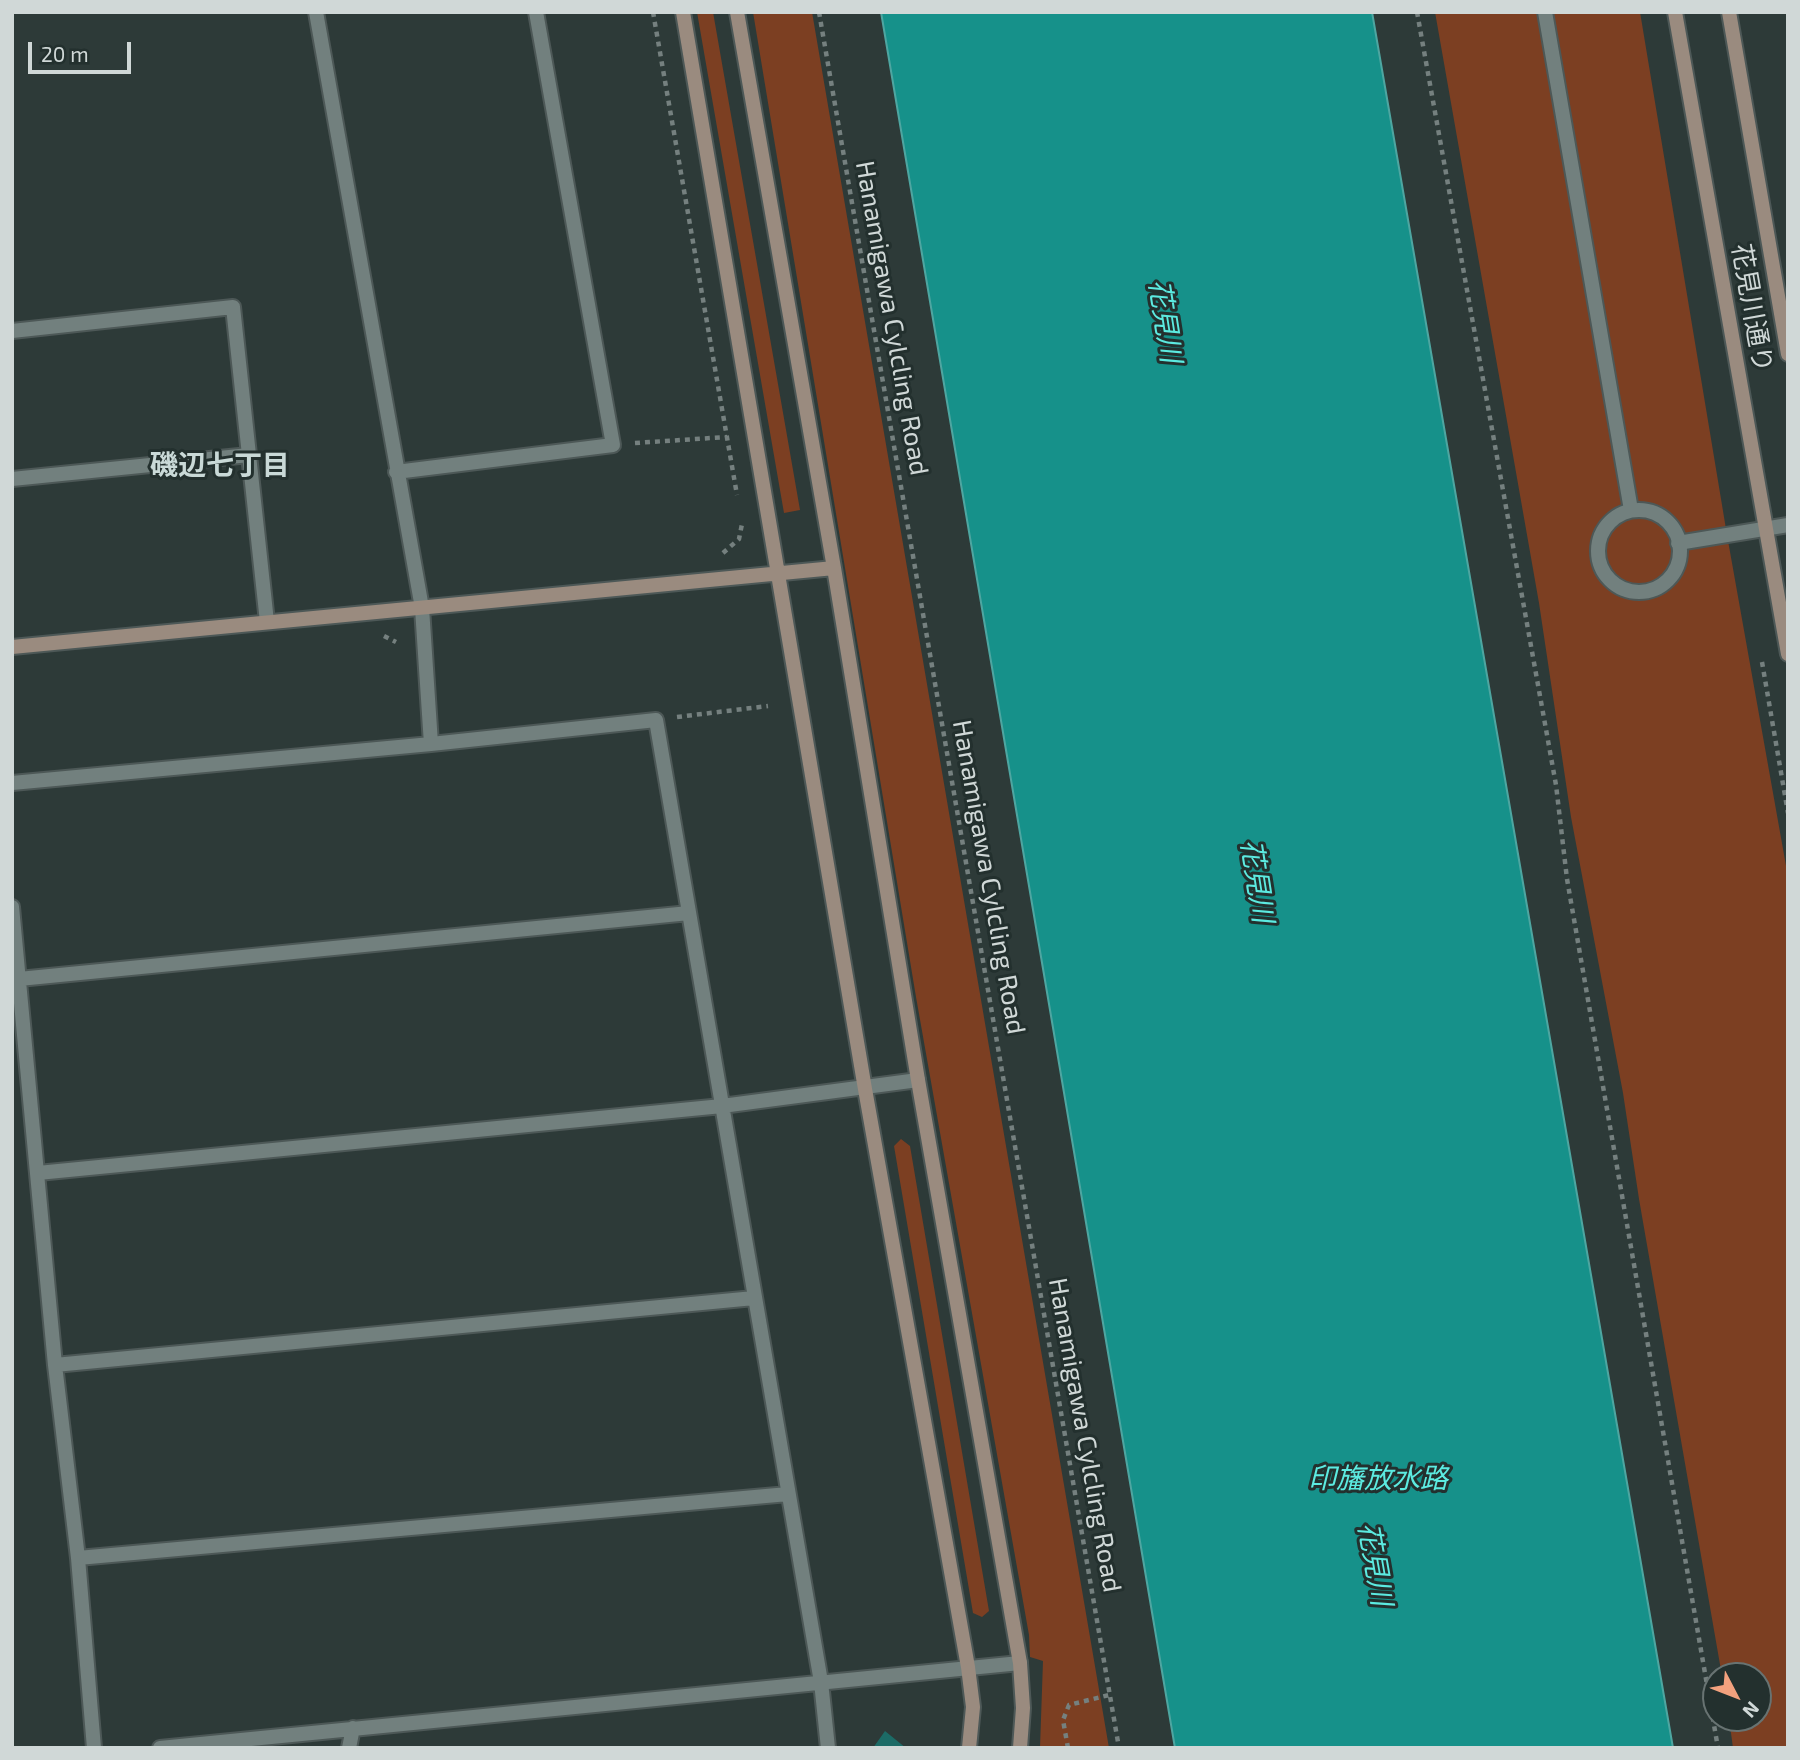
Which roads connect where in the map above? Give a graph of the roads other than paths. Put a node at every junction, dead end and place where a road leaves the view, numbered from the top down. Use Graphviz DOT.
graph roads {
  1 [pos="316,12"];
  2 [pos="536,12"];
  3 [pos="683,12"];
  4 [pos="737,12"];
  5 [pos="1545,12"];
  6 [pos="1675,12"];
  7 [pos="1729,12"];
  8 [pos="12,331"];
  9 [pos="1788,354"];
  10 [pos="249,455"];
  11 [pos="396,472"];
  12 [pos="12,479"];
  13 [pos="1631,510"];
  14 [pos="1788,525"];
  15 [pos="1766,528"];
  16 [pos="1678,543"];
  17 [pos="834,568"];
  18 [pos="778,573"];
  19 [pos="422,608"];
  20 [pos="267,622"];
  21 [pos="12,647"];
  22 [pos="1788,654"];
  23 [pos="431,744"];
  24 [pos="12,783"];
  25 [pos="12,907"];
  26 [pos="689,913"];
  27 [pos="19,979"];
  28 [pos="918,1080"];
  29 [pos="865,1089"];
  30 [pos="722,1106"];
  31 [pos="38,1173"];
  32 [pos="754,1298"];
  33 [pos="55,1365"];
  34 [pos="788,1494"];
  35 [pos="78,1558"];
  36 [pos="1020,1663"];
  37 [pos="968,1667"];
  38 [pos="821,1682"];
  39 [pos="353,1728"];
  40 [pos="94,1748"];
  41 [pos="160,1748"];
  42 [pos="349,1748"];
  43 [pos="828,1748"];
  44 [pos="969,1748"];
  45 [pos="1020,1748"];
  1 -- 11 [label="street"];
  2 -- 11 [label="street"];
  3 -- 18 [label="street"];
  4 -- 17 [label="street"];
  5 -- 13 [label="street"];
  6 -- 15 [label="street, 花見川通り"];
  7 -- 9 [label="street, 花見川通り"];
  8 -- 10 [label="street"];
  10 -- 12 [label="street"];
  10 -- 20 [label="street"];
  11 -- 19 [label="street"];
  13 -- 16 [label="street"];
  13 -- 16 [label="street"];
  14 -- 15 [label="street"];
  15 -- 16 [label="street"];
  15 -- 22 [label="street, 花見川通り"];
  17 -- 18 [label="street"];
  17 -- 28 [label="street"];
  18 -- 19 [label="street"];
  18 -- 29 [label="street"];
  19 -- 20 [label="street"];
  19 -- 23 [label="street"];
  20 -- 21 [label="street"];
  23 -- 24 [label="street"];
  23 -- 26 [label="street"];
  25 -- 27 [label="street"];
  26 -- 27 [label="street"];
  26 -- 30 [label="street"];
  27 -- 31 [label="street"];
  28 -- 29 [label="street"];
  28 -- 36 [label="street"];
  29 -- 30 [label="street"];
  29 -- 37 [label="street"];
  30 -- 31 [label="street"];
  30 -- 32 [label="street"];
  31 -- 33 [label="street"];
  32 -- 33 [label="street"];
  32 -- 34 [label="street"];
  33 -- 35 [label="street"];
  34 -- 35 [label="street"];
  34 -- 38 [label="street"];
  35 -- 40 [label="street"];
  36 -- 37 [label="street"];
  36 -- 45 [label="street"];
  37 -- 38 [label="street"];
  37 -- 44 [label="street"];
  38 -- 39 [label="street"];
  38 -- 43 [label="street"];
  39 -- 41 [label="street"];
  39 -- 42 [label="street"];
}
